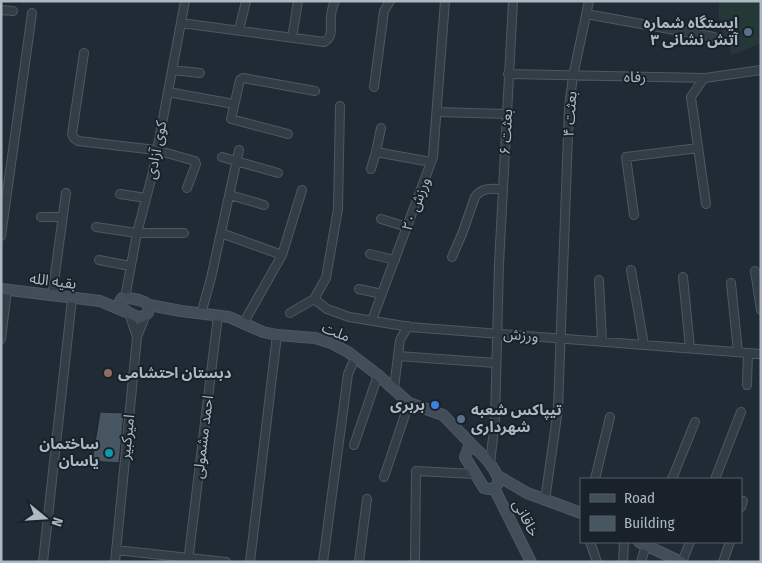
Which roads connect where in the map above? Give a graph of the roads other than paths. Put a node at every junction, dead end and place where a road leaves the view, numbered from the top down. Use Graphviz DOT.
graph roads {
  1 [pos="185,1"];
  2 [pos="246,1"];
  3 [pos="298,1"];
  4 [pos="335,1"];
  5 [pos="390,1"];
  6 [pos="444,1"];
  7 [pos="513,1"];
  8 [pos="589,1"];
  9 [pos="1,10"];
  10 [pos="13,11"];
  11 [pos="32,13"];
  12 [pos="586,14"];
  13 [pos="181,23"];
  14 [pos="239,30"];
  15 [pos="714,37"];
  16 [pos="292,38"];
  17 [pos="84,53"];
  18 [pos="172,70"];
  19 [pos="761,70"];
  20 [pos="200,73"];
  21 [pos="508,74"];
  22 [pos="573,76"];
  23 [pos="704,78"];
  24 [pos="374,87"];
  25 [pos="315,91"];
  26 [pos="168,92"];
  27 [pos="234,104"];
  28 [pos="340,106"];
  29 [pos="437,112"];
  30 [pos="507,114"];
  31 [pos="381,128"];
  32 [pos="288,134"];
  33 [pos="698,148"];
  34 [pos="156,150"];
  35 [pos="239,150"];
  36 [pos="376,152"];
  37 [pos="222,157"];
  38 [pos="237,162"];
  39 [pos="431,162"];
  40 [pos="371,169"];
  41 [pos="278,173"];
  42 [pos="187,188"];
  43 [pos="503,189"];
  44 [pos="302,190"];
  45 [pos="66,193"];
  46 [pos="120,194"];
  47 [pos="230,195"];
  48 [pos="146,198"];
  49 [pos="706,204"];
  50 [pos="264,205"];
  51 [pos="634,215"];
  52 [pos="40,217"];
  53 [pos="62,217"];
  54 [pos="381,219"];
  55 [pos="96,227"];
  56 [pos="407,227"];
  57 [pos="137,233"];
  58 [pos="184,233"];
  59 [pos="221,233"];
  60 [pos="1,236"];
  61 [pos="370,254"];
  62 [pos="282,255"];
  63 [pos="452,257"];
  64 [pos="99,260"];
  65 [pos="395,260"];
  66 [pos="130,266"];
  67 [pos="631,270"];
  68 [pos="755,271"];
  69 [pos="683,278"];
  70 [pos="599,280"];
  71 [pos="732,283"];
  72 [pos="359,289"];
  73 [pos="4,290"];
  74 [pos="382,294"];
  75 [pos="52,296"];
  76 [pos="124,298"];
  77 [pos="72,299"];
  78 [pos="314,299"];
  79 [pos="100,301"];
  80 [pos="148,310"];
  81 [pos="761,310"];
  82 [pos="127,312"];
  83 [pos="290,313"];
  84 [pos="201,314"];
  85 [pos="218,316"];
  86 [pos="372,320"];
  87 [pos="243,324"];
  88 [pos="408,326"];
  89 [pos="497,333"];
  90 [pos="277,335"];
  91 [pos="137,336"];
  92 [pos="562,338"];
  93 [pos="1,339"];
  94 [pos="602,341"];
  95 [pos="644,344"];
  96 [pos="690,348"];
  97 [pos="738,352"];
  98 [pos="748,353"];
  99 [pos="761,354"];
  100 [pos="398,356"];
  101 [pos="355,358"];
  102 [pos="496,364"];
  103 [pos="378,375"];
  104 [pos="747,385"];
  105 [pos="394,388"];
  106 [pos="409,403"];
  107 [pos="741,412"];
  108 [pos="610,418"];
  109 [pos="695,422"];
  110 [pos="458,429"];
  111 [pos="354,445"];
  112 [pos="475,448"];
  113 [pos="465,457"];
  114 [pos="490,464"];
  115 [pos="475,474"];
  116 [pos="498,476"];
  117 [pos="384,477"];
  118 [pos="595,478"];
  119 [pos="672,478"];
  120 [pos="715,478"];
  121 [pos="494,488"];
  122 [pos="367,499"];
  123 [pos="545,500"];
  124 [pos="580,514"];
  125 [pos="590,543"];
  126 [pos="624,543"];
  127 [pos="644,543"];
  128 [pos="690,543"];
  129 [pos="730,543"];
  130 [pos="116,550"];
  131 [pos="188,560"];
  132 [pos="43,562"];
  133 [pos="115,562"];
  134 [pos="226,562"];
  135 [pos="250,562"];
  136 [pos="323,562"];
  137 [pos="359,562"];
  138 [pos="415,562"];
  139 [pos="531,562"];
  140 [pos="597,562"];
  141 [pos="623,562"];
  142 [pos="641,562"];
  143 [pos="682,562"];
  144 [pos="723,562"];
  1 -- 13 [label="street, کوی آزادی"];
  2 -- 14 [label="street"];
  3 -- 16 [label="street"];
  4 -- 16 [label="street"];
  5 -- 24 [label="street"];
  6 -- 29 [label="street, ورزش ۲۰"];
  7 -- 21 [label="street, بعثت ۶"];
  8 -- 12 [label="street, بعثت ۴"];
  9 -- 10 [label="street"];
  11 -- 60 [label="street"];
  12 -- 15 [label="street"];
  12 -- 22 [label="street, بعثت ۴"];
  13 -- 14 [label="street"];
  13 -- 18 [label="street, کوی آزادی"];
  14 -- 16 [label="street"];
  17 -- 34 [label="street"];
  18 -- 20 [label="street"];
  18 -- 26 [label="street, کوی آزادی"];
  19 -- 23 [label="street, رفاه"];
  21 -- 22 [label="street, رفاه"];
  21 -- 30 [label="street, بعثت ۶"];
  22 -- 23 [label="street, رفاه"];
  22 -- 92 [label="street, بعثت ۴"];
  23 -- 33 [label="street"];
  25 -- 27 [label="street"];
  26 -- 27 [label="street"];
  26 -- 34 [label="street, کوی آزادی"];
  27 -- 32 [label="street"];
  28 -- 78 [label="street"];
  29 -- 30 [label="street"];
  29 -- 39 [label="street, ورزش ۲۰"];
  30 -- 43 [label="street, بعثت ۶"];
  31 -- 36 [label="street"];
  33 -- 49 [label="street"];
  33 -- 51 [label="street"];
  34 -- 42 [label="street"];
  34 -- 48 [label="street, کوی آزادی"];
  35 -- 38 [label="street"];
  36 -- 39 [label="street"];
  36 -- 40 [label="street"];
  37 -- 38 [label="street"];
  38 -- 41 [label="street"];
  38 -- 47 [label="street"];
  39 -- 56 [label="street, ورزش ۲۰"];
  43 -- 63 [label="street"];
  43 -- 89 [label="street, بعثت ۶"];
  44 -- 62 [label="street"];
  45 -- 53 [label="street"];
  46 -- 48 [label="street"];
  47 -- 50 [label="street"];
  47 -- 59 [label="street"];
  48 -- 57 [label="street, کوی آزادی"];
  52 -- 53 [label="street"];
  53 -- 75 [label="street"];
  54 -- 56 [label="street"];
  55 -- 57 [label="street"];
  56 -- 65 [label="street, ورزش ۲۰"];
  57 -- 58 [label="street"];
  57 -- 66 [label="street, کوی آزادی"];
  59 -- 62 [label="street"];
  59 -- 84 [label="street"];
  61 -- 65 [label="street"];
  62 -- 87 [label="street"];
  64 -- 66 [label="street"];
  65 -- 74 [label="street, ورزش ۲۰"];
  66 -- 76 [label="street, کوی آزادی"];
  67 -- 95 [label="street"];
  68 -- 81 [label="street"];
  69 -- 96 [label="street"];
  70 -- 94 [label="street"];
  71 -- 97 [label="street"];
  72 -- 74 [label="street"];
  73 -- 75 [label="main road, بقیه الله"];
  73 -- 93 [label="street"];
  74 -- 86 [label="street, ورزش ۲۰"];
  75 -- 77 [label="main road, بقیه الله"];
  76 -- 79 [label="main road"];
  76 -- 80 [label="main road"];
  76 -- 82 [label="main road"];
  77 -- 79 [label="main road, بقیه الله"];
  77 -- 132 [label="street"];
  78 -- 83 [label="street"];
  78 -- 86 [label="street, ورزش"];
  79 -- 82 [label="main road"];
  80 -- 82 [label="main road"];
  80 -- 84 [label="main road, ملت"];
  80 -- 91 [label="street, امیرکبیر"];
  82 -- 91 [label="street"];
  84 -- 85 [label="main road, ملت"];
  85 -- 87 [label="main road, ملت"];
  85 -- 131 [label="street, احمد مشمولی"];
  86 -- 88 [label="street, ورزش"];
  87 -- 90 [label="main road, ملت"];
  88 -- 89 [label="street, ورزش"];
  88 -- 100 [label="street"];
  89 -- 92 [label="street, ورزش"];
  89 -- 102 [label="street, بعثت ۶"];
  90 -- 101 [label="main road, ملت"];
  90 -- 135 [label="street"];
  91 -- 130 [label="street, امیرکبیر"];
  92 -- 94 [label="street, ورزش"];
  92 -- 123 [label="street, بعثت ۴"];
  94 -- 95 [label="street, ورزش"];
  95 -- 96 [label="street, ورزش"];
  96 -- 97 [label="street, ورزش"];
  97 -- 98 [label="street, ورزش"];
  98 -- 99 [label="street, ورزش"];
  98 -- 104 [label="street"];
  100 -- 102 [label="street"];
  100 -- 105 [label="street"];
  101 -- 103 [label="main road, ملت"];
  101 -- 136 [label="street"];
  102 -- 114 [label="street, بعثت ۶"];
  103 -- 105 [label="main road, ملت"];
  103 -- 111 [label="street"];
  105 -- 106 [label="main road, ملت"];
  106 -- 110 [label="main road, ملت"];
  106 -- 117 [label="street"];
  107 -- 120 [label="street"];
  108 -- 118 [label="street"];
  109 -- 119 [label="street"];
  110 -- 112 [label="main road, ملت"];
  110 -- 113 [label="main road"];
  112 -- 113 [label="main road"];
  112 -- 114 [label="main road, ملت"];
  113 -- 115 [label="main road"];
  114 -- 116 [label="main road, ملت"];
  115 -- 121 [label="main road"];
  115 -- 138 [label="street"];
  116 -- 121 [label="main road"];
  116 -- 123 [label="main road"];
  121 -- 139 [label="main road, خاقانی"];
  122 -- 137 [label="street"];
  123 -- 124 [label="main road"];
  125 -- 140 [label="street"];
  126 -- 141 [label="street"];
  127 -- 142 [label="street"];
  127 -- 143 [label="main road"];
  128 -- 143 [label="street"];
  129 -- 144 [label="street"];
  130 -- 131 [label="street"];
  130 -- 133 [label="street, امیرکبیر"];
  131 -- 134 [label="street"];
}
